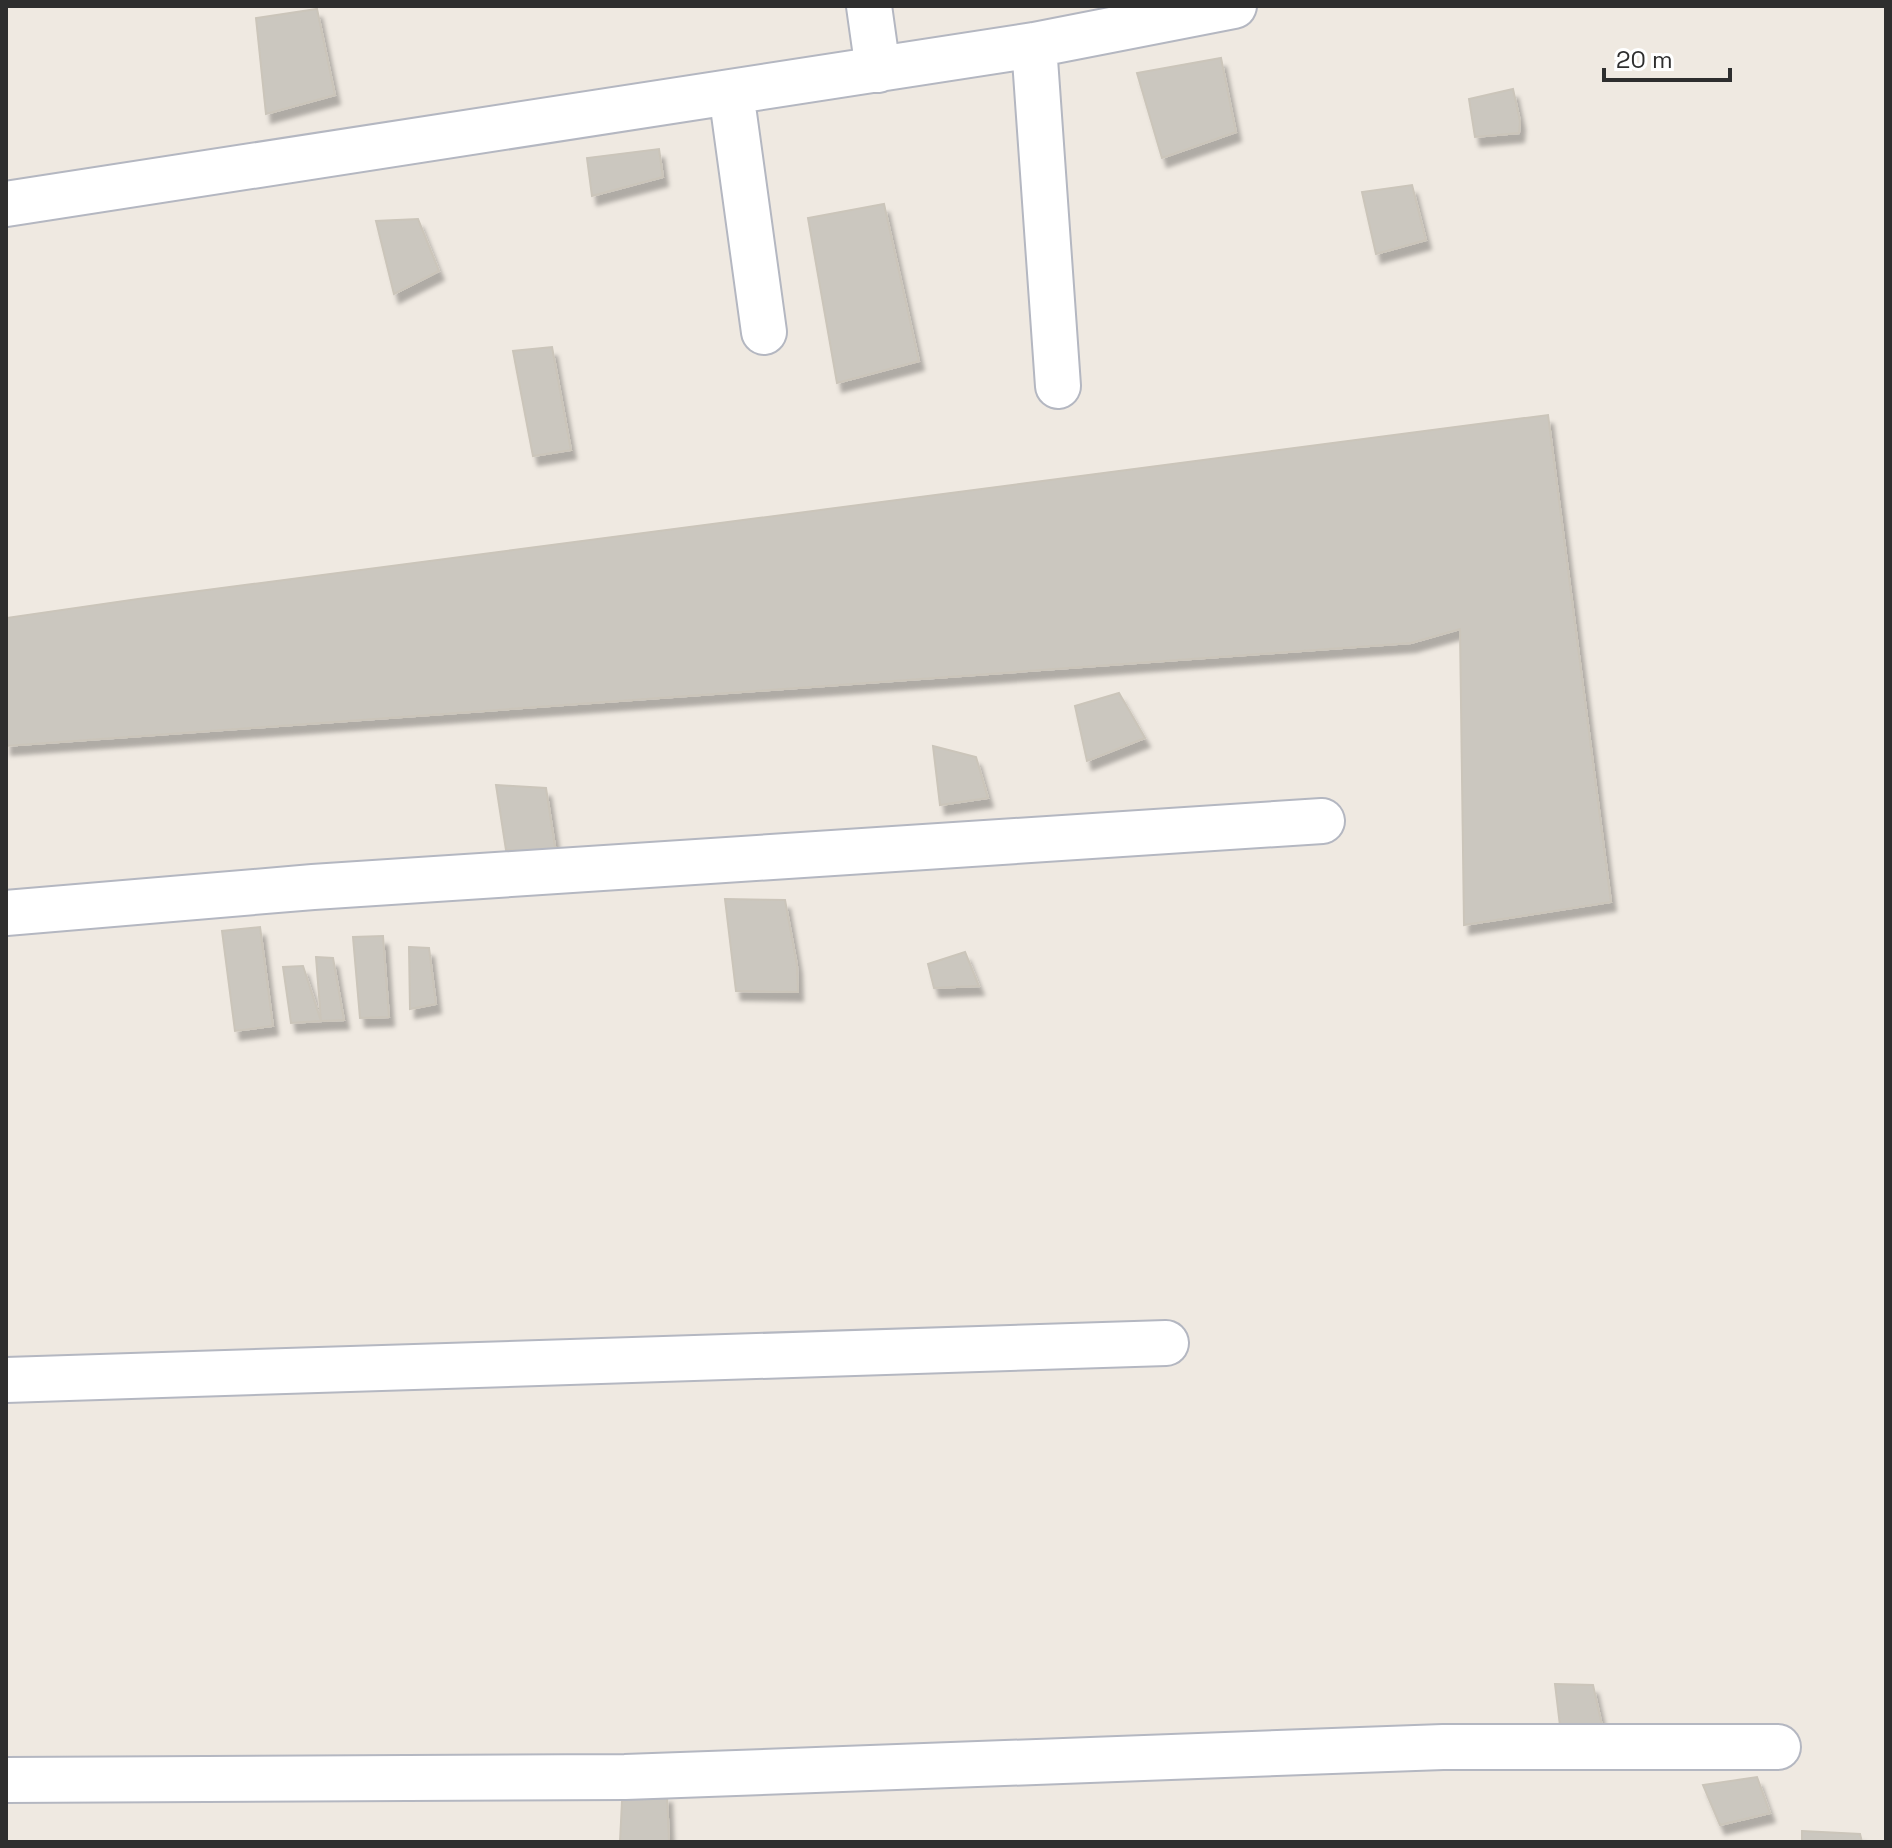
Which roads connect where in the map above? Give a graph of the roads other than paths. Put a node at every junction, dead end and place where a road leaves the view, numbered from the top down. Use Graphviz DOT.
graph roads {
  1 [pos="869,6"];
  2 [pos="1234,6"];
  3 [pos="1034,45"];
  4 [pos="878,70"];
  5 [pos="731,92"];
  6 [pos="6,204"];
  7 [pos="764,332"];
  8 [pos="1058,386"];
  9 [pos="1322,821"];
  10 [pos="6,913"];
  11 [pos="1166,1343"];
  12 [pos="6,1380"];
  13 [pos="1778,1747"];
  14 [pos="6,1780"];
  1 -- 4 [label="street"];
  2 -- 3 [label="street"];
  3 -- 4 [label="street"];
  3 -- 8 [label="street"];
  4 -- 5 [label="street"];
  5 -- 6 [label="street"];
  5 -- 7 [label="street"];
  9 -- 10 [label="street"];
  11 -- 12 [label="street"];
  13 -- 14 [label="street"];
}
